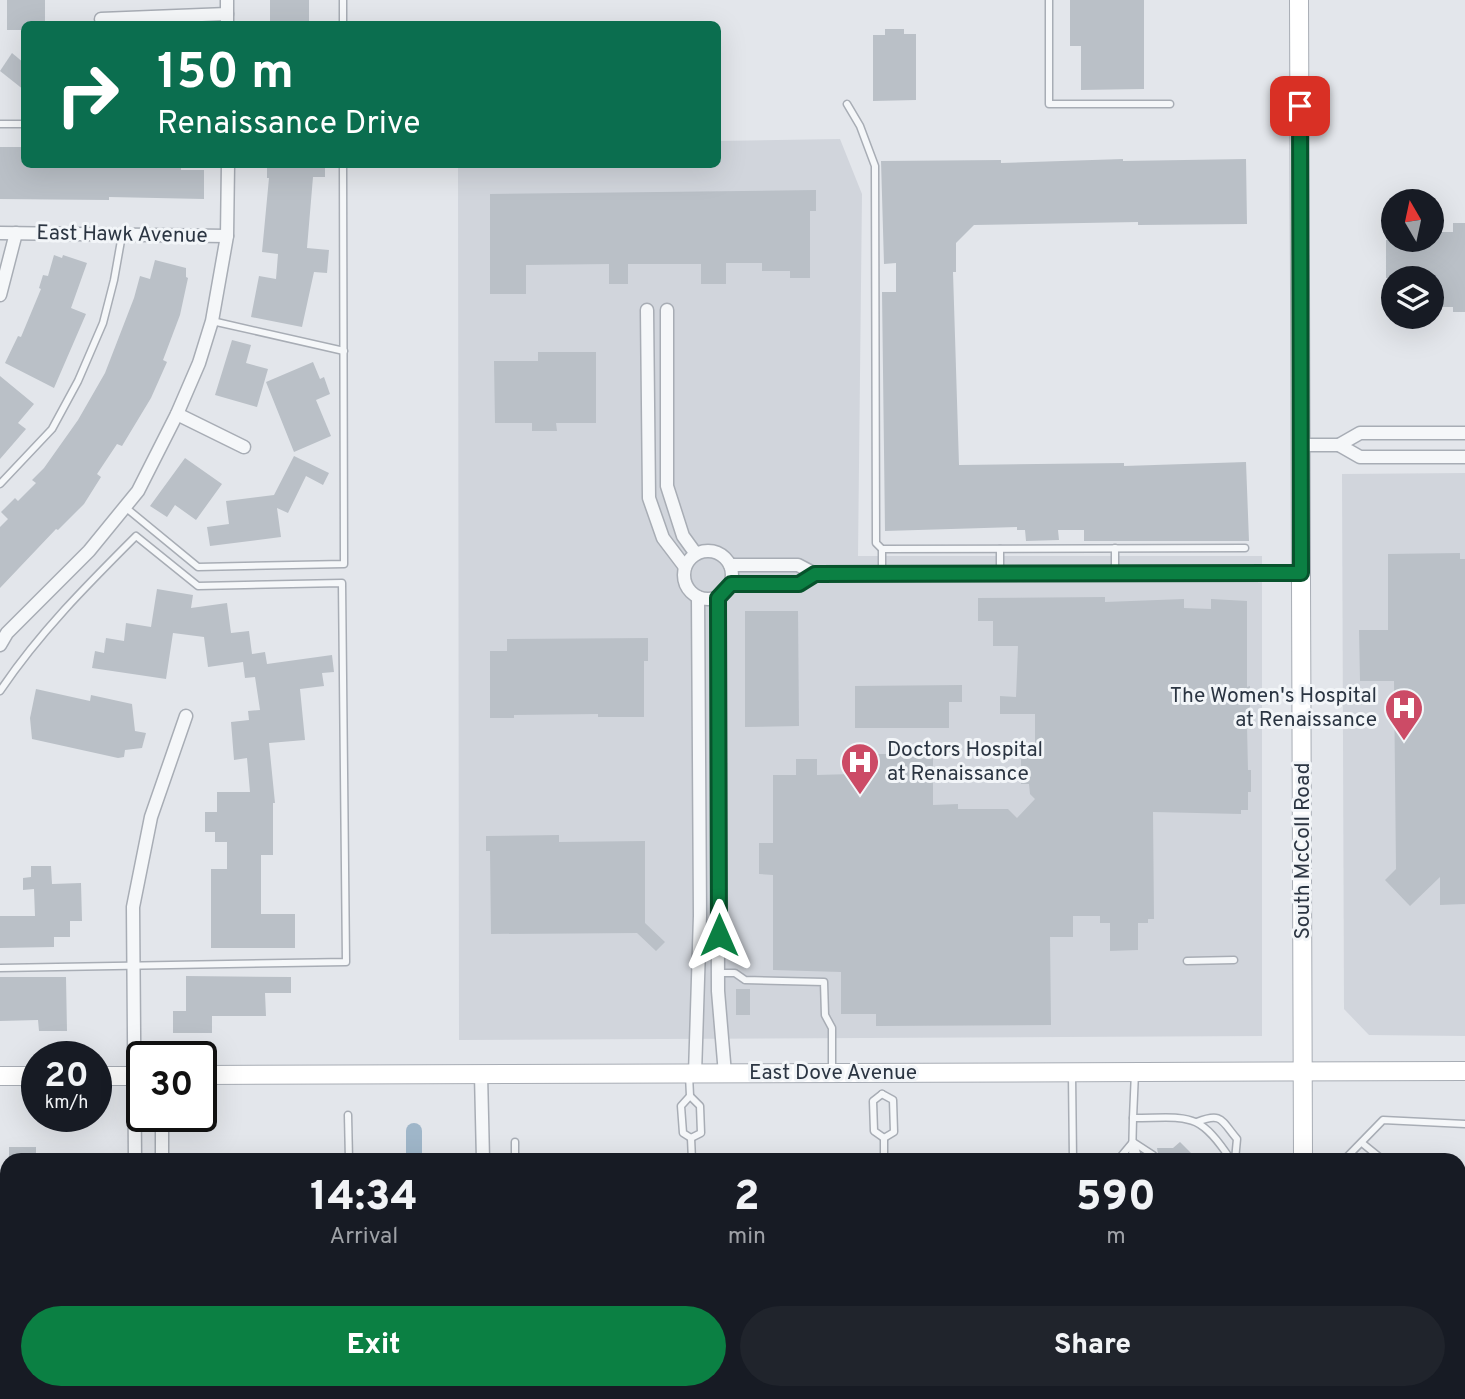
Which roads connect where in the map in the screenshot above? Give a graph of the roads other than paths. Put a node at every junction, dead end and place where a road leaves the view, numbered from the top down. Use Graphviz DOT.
graph roads {
  1 [pos="227,0"];
  2 [pos="343,0"];
  3 [pos="1049,0"];
  4 [pos="1299,0"];
  5 [pos="101,19"];
  6 [pos="228,19"];
  7 [pos="343,21"];
  8 [pos="847,104"];
  9 [pos="1170,104"];
  10 [pos="0,124"];
  11 [pos="21,124"];
  12 [pos="228,168"];
  13 [pos="343,168"];
  14 [pos="0,233"];
  15 [pos="16,233"];
  16 [pos="122,235"];
  17 [pos="227,236"];
  18 [pos="0,295"];
  19 [pos="647,310"];
  20 [pos="667,310"];
  21 [pos="212,321"];
  22 [pos="344,351"];
  23 [pos="648,356"];
  24 [pos="667,356"];
  25 [pos="177,414"];
  26 [pos="1465,433"];
  27 [pos="1301,445"];
  28 [pos="1339,445"];
  29 [pos="244,447"];
  30 [pos="1465,457"];
  31 [pos="0,484"];
  32 [pos="648,486"];
  33 [pos="667,486"];
  34 [pos="125,507"];
  35 [pos="683,536"];
  36 [pos="668,544"];
  37 [pos="1115,548"];
  38 [pos="1245,548"];
  39 [pos="882,549"];
  40 [pos="1000,549"];
  41 [pos="695,554"];
  42 [pos="730,565"];
  43 [pos="685,567"];
  44 [pos="1301,573"];
  45 [pos="815,574"];
  46 [pos="1000,574"];
  47 [pos="1115,574"];
  48 [pos="882,575"];
  49 [pos="731,584"];
  50 [pos="698,597"];
  51 [pos="718,598"];
  52 [pos="0,645"];
  53 [pos="699,688"];
  54 [pos="718,688"];
  55 [pos="0,691"];
  56 [pos="186,716"];
  57 [pos="718,742"];
  58 [pos="699,743"];
  59 [pos="699,780"];
  60 [pos="718,780"];
  61 [pos="699,873"];
  62 [pos="719,873"];
  63 [pos="699,916"];
  64 [pos="719,916"];
  65 [pos="1234,960"];
  66 [pos="1187,961"];
  67 [pos="134,964"];
  68 [pos="0,968"];
  69 [pos="698,973"];
  70 [pos="719,973"];
  71 [pos="137,1041"];
  72 [pos="1465,1071"];
  73 [pos="1135,1072"];
  74 [pos="1303,1072"];
  75 [pos="882,1073"];
  76 [pos="1072,1073"];
  77 [pos="481,1074"];
  78 [pos="692,1074"];
  79 [pos="725,1074"];
  80 [pos="832,1074"];
  81 [pos="217,1075"];
  82 [pos="0,1076"];
  83 [pos="21,1076"];
  84 [pos="882,1094"];
  85 [pos="690,1096"];
  86 [pos="348,1115"];
  87 [pos="1133,1118"];
  88 [pos="1197,1122"];
  89 [pos="1465,1124"];
  90 [pos="136,1132"];
  91 [pos="162,1132"];
  92 [pos="691,1138"];
  93 [pos="884,1138"];
  94 [pos="515,1142"];
  95 [pos="1133,1142"];
  96 [pos="1362,1143"];
  97 [pos="135,1153"];
  98 [pos="162,1153"];
  99 [pos="349,1153"];
  100 [pos="483,1153"];
  101 [pos="515,1153"];
  102 [pos="692,1153"];
  103 [pos="884,1153"];
  104 [pos="1073,1153"];
  105 [pos="1124,1153"];
  106 [pos="1128,1153"];
  107 [pos="1132,1153"];
  108 [pos="1137,1153"];
  109 [pos="1144,1153"];
  110 [pos="1150,1153"];
  111 [pos="1228,1153"];
  112 [pos="1234,1153"];
  113 [pos="1303,1153"];
  114 [pos="1351,1153"];
  115 [pos="1374,1153"];
  1 -- 6 [label="street"];
  2 -- 7 [label="lane"];
  3 -- 9 [label="lane"];
  4 -- 27 [label="main road, South McColl Road"];
  5 -- 6 [label="street"];
  8 -- 39 [label="lane"];
  10 -- 11 [label="lane"];
  12 -- 17 [label="street"];
  13 -- 22 [label="lane"];
  14 -- 15 [label="street, East Hawk Avenue"];
  15 -- 16 [label="street, East Hawk Avenue"];
  15 -- 18 [label="street"];
  16 -- 17 [label="street, East Hawk Avenue"];
  16 -- 31 [label="lane"];
  17 -- 21 [label="street"];
  19 -- 23 [label="street"];
  20 -- 24 [label="street"];
  21 -- 22 [label="lane"];
  21 -- 25 [label="street"];
  22 -- 34 [label="lane"];
  23 -- 24 [label="street"];
  23 -- 32 [label="street"];
  24 -- 33 [label="street"];
  25 -- 29 [label="street"];
  25 -- 34 [label="street"];
  26 -- 28 [label="street"];
  27 -- 28 [label="street"];
  27 -- 44 [label="main road, South McColl Road"];
  28 -- 30 [label="street"];
  32 -- 33 [label="street"];
  32 -- 36 [label="street"];
  33 -- 35 [label="street"];
  34 -- 52 [label="street"];
  35 -- 36 [label="street"];
  35 -- 41 [label="street"];
  36 -- 43 [label="street"];
  37 -- 38 [label="lane"];
  37 -- 40 [label="lane"];
  37 -- 47 [label="lane"];
  39 -- 40 [label="lane"];
  39 -- 48 [label="lane"];
  40 -- 46 [label="lane"];
  41 -- 42 [label="street"];
  41 -- 43 [label="street"];
  42 -- 45 [label="street"];
  42 -- 49 [label="street"];
  43 -- 50 [label="street"];
  44 -- 47 [label="street"];
  44 -- 74 [label="main road, South McColl Road"];
  45 -- 48 [label="street"];
  45 -- 49 [label="street"];
  46 -- 47 [label="street"];
  46 -- 48 [label="street"];
  49 -- 51 [label="street"];
  50 -- 51 [label="street"];
  50 -- 53 [label="street"];
  51 -- 54 [label="street"];
  53 -- 54 [label="street"];
  53 -- 58 [label="street"];
  54 -- 57 [label="street"];
  55 -- 67 [label="lane"];
  56 -- 67 [label="street"];
  57 -- 58 [label="street"];
  57 -- 60 [label="street"];
  58 -- 59 [label="street"];
  59 -- 60 [label="street"];
  59 -- 61 [label="street"];
  60 -- 62 [label="street"];
  61 -- 62 [label="street"];
  61 -- 63 [label="street"];
  62 -- 64 [label="street"];
  63 -- 64 [label="street"];
  63 -- 69 [label="street"];
  64 -- 70 [label="street"];
  65 -- 66 [label="lane"];
  67 -- 68 [label="lane"];
  67 -- 71 [label="street"];
  69 -- 70 [label="street"];
  69 -- 78 [label="street"];
  70 -- 79 [label="street"];
  70 -- 80 [label="lane"];
  72 -- 74 [label="main road, East Dove Avenue"];
  73 -- 74 [label="main road, East Dove Avenue"];
  73 -- 76 [label="main road, East Dove Avenue"];
  73 -- 87 [label="lane"];
  74 -- 113 [label="main road, South McColl Road"];
  75 -- 76 [label="main road, East Dove Avenue"];
  75 -- 80 [label="main road, East Dove Avenue"];
  75 -- 84 [label="lane"];
  76 -- 104 [label="lane"];
  77 -- 78 [label="main road, East Dove Avenue"];
  77 -- 81 [label="main road, East Dove Avenue"];
  77 -- 100 [label="street"];
  78 -- 79 [label="main road, East Dove Avenue"];
  78 -- 85 [label="lane"];
  79 -- 80 [label="main road, East Dove Avenue"];
  82 -- 83 [label="main road"];
  84 -- 93 [label="lane"];
  84 -- 93 [label="lane"];
  85 -- 92 [label="lane"];
  85 -- 92 [label="lane"];
  86 -- 99 [label="lane"];
  87 -- 88 [label="lane"];
  87 -- 95 [label="lane"];
  88 -- 111 [label="lane"];
  88 -- 112 [label="lane"];
  89 -- 96 [label="lane"];
  90 -- 97 [label="street"];
  91 -- 98 [label="street"];
  92 -- 102 [label="lane"];
  93 -- 103 [label="lane"];
  94 -- 101 [label="lane"];
  95 -- 105 [label="lane"];
  95 -- 106 [label="lane"];
  95 -- 107 [label="lane"];
  95 -- 108 [label="lane"];
  95 -- 109 [label="lane"];
  95 -- 110 [label="lane"];
  96 -- 114 [label="lane"];
  96 -- 115 [label="lane"];
}
